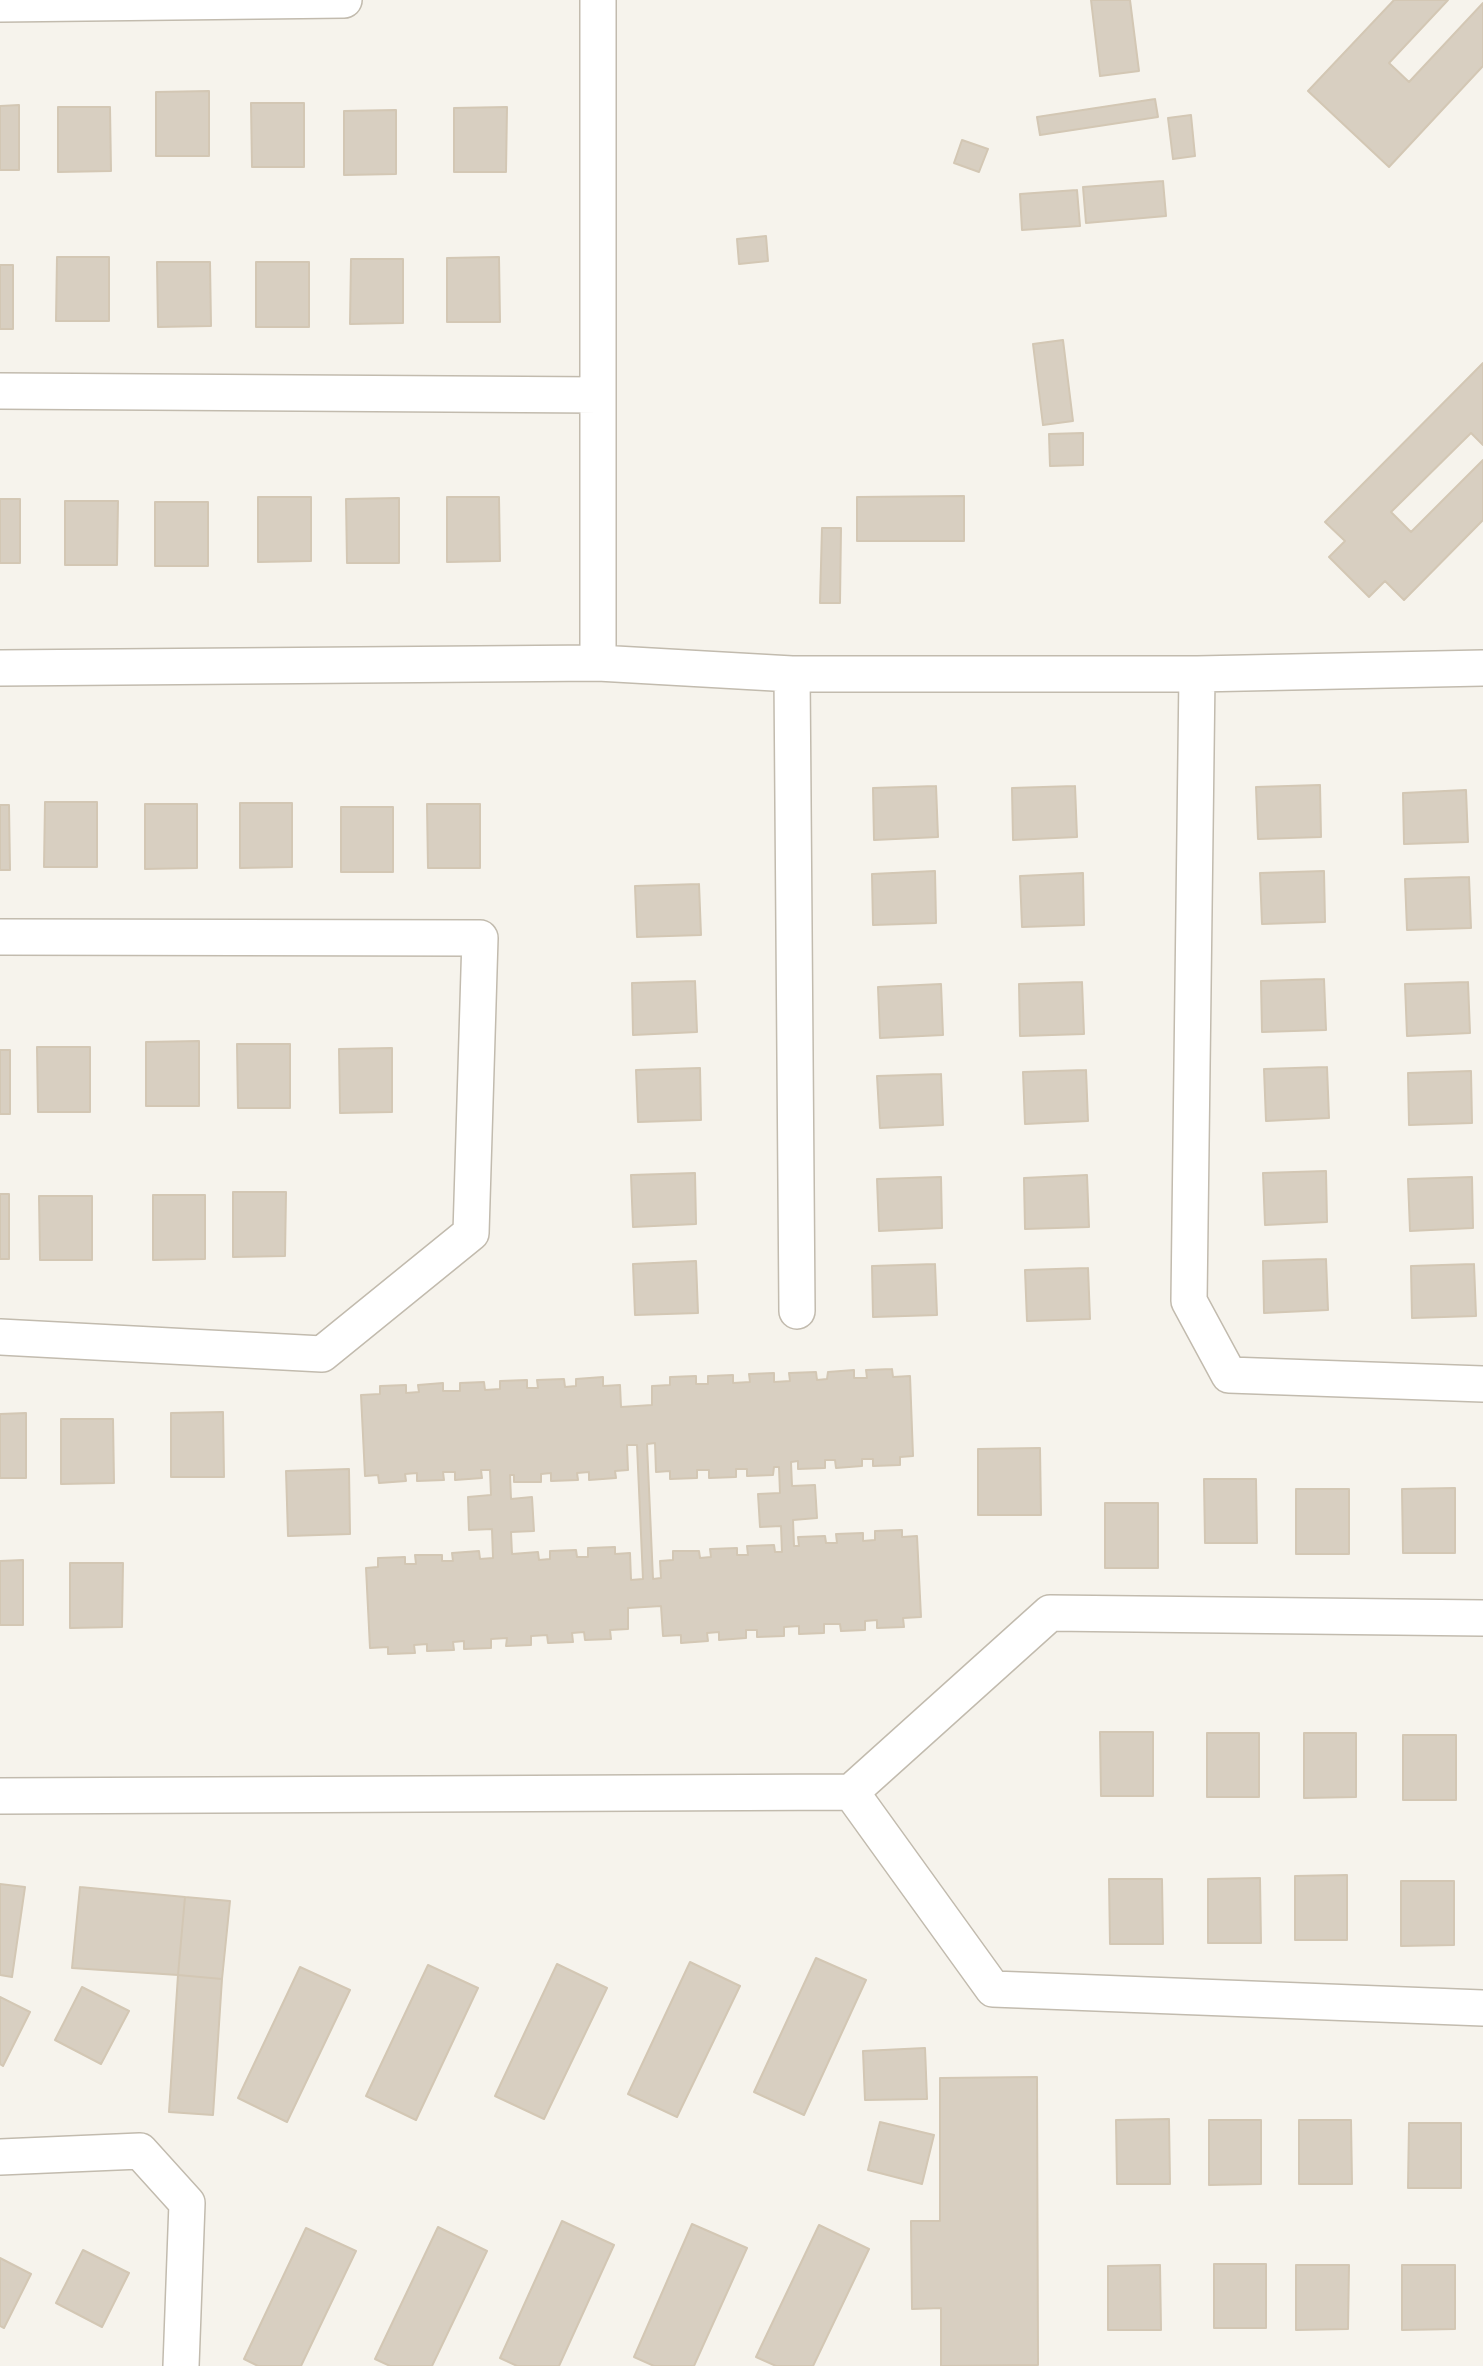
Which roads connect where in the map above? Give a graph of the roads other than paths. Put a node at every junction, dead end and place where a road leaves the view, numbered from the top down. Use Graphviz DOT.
graph roads {
  1 [pos="344,0"];
  2 [pos="597,0"];
  3 [pos="0,4"];
  4 [pos="0,391"];
  5 [pos="598,395"];
  6 [pos="598,663"];
  7 [pos="0,668"];
  8 [pos="1483,668"];
  9 [pos="792,674"];
  10 [pos="1197,674"];
  11 [pos="0,937"];
  12 [pos="797,1311"];
  13 [pos="0,1337"];
  14 [pos="1483,1384"];
  15 [pos="1483,1618"];
  16 [pos="851,1792"];
  17 [pos="0,1796"];
  18 [pos="1483,2008"];
  19 [pos="0,2157"];
  20 [pos="181,2366"];
  1 -- 3 [label="street"];
  2 -- 5 [label="street"];
  4 -- 5 [label="street"];
  5 -- 6 [label="street"];
  6 -- 7 [label="street"];
  6 -- 9 [label="street"];
  8 -- 10 [label="street"];
  9 -- 10 [label="street"];
  9 -- 12 [label="street"];
  10 -- 14 [label="street"];
  11 -- 13 [label="street"];
  15 -- 16 [label="street"];
  16 -- 17 [label="street"];
  16 -- 18 [label="street"];
  19 -- 20 [label="street"];
}
